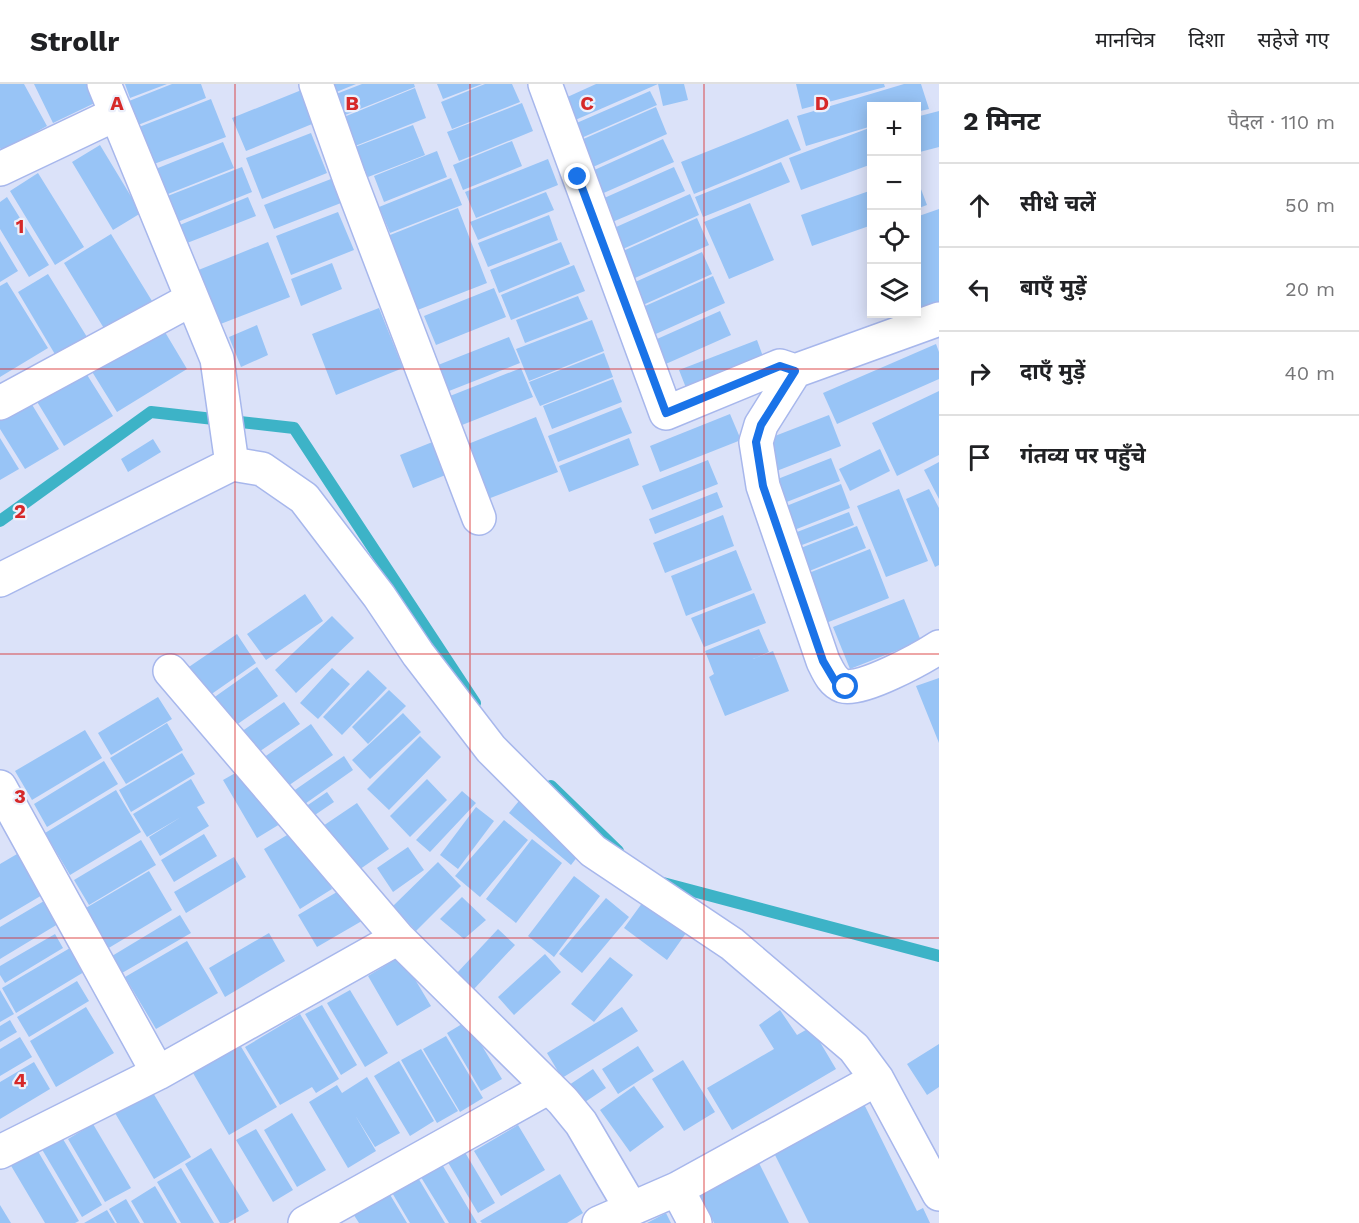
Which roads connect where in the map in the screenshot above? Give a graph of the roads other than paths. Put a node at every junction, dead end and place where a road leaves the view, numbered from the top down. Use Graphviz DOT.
graph roads {
  1 [pos="104,84"];
  2 [pos="316,84"];
  3 [pos="545,84"];
  4 [pos="116,114"];
  5 [pos="0,169"];
  6 [pos="192,298"];
  7 [pos="939,318"];
  8 [pos="795,371"];
  9 [pos="0,403"];
  10 [pos="230,451"];
  11 [pos="479,518"];
  12 [pos="0,580"];
  13 [pos="939,647"];
  14 [pos="170,671"];
  15 [pos="0,787"];
  16 [pos="398,938"];
  17 [pos="158,1073"];
  18 [pos="877,1079"];
  19 [pos="549,1087"];
  20 [pos="0,1152"];
  21 [pos="676,1189"];
  22 [pos="939,1194"];
  23 [pos="631,1208"];
  24 [pos="305,1223"];
  25 [pos="599,1223"];
  26 [pos="695,1223"];
  1 -- 4 [label="street"];
  2 -- 11 [label="street"];
  3 -- 8 [label="street"];
  4 -- 5 [label="street"];
  4 -- 6 [label="street"];
  6 -- 9 [label="street"];
  6 -- 10 [label="street"];
  7 -- 8 [label="street"];
  8 -- 13 [label="street"];
  10 -- 12 [label="street"];
  10 -- 18 [label="street"];
  14 -- 16 [label="street"];
  15 -- 17 [label="street"];
  16 -- 17 [label="street"];
  16 -- 19 [label="street"];
  17 -- 20 [label="street"];
  18 -- 21 [label="street"];
  18 -- 22 [label="street"];
  19 -- 23 [label="street"];
  19 -- 24 [label="street"];
  21 -- 23 [label="street"];
  21 -- 26 [label="street"];
  23 -- 25 [label="street"];
}
